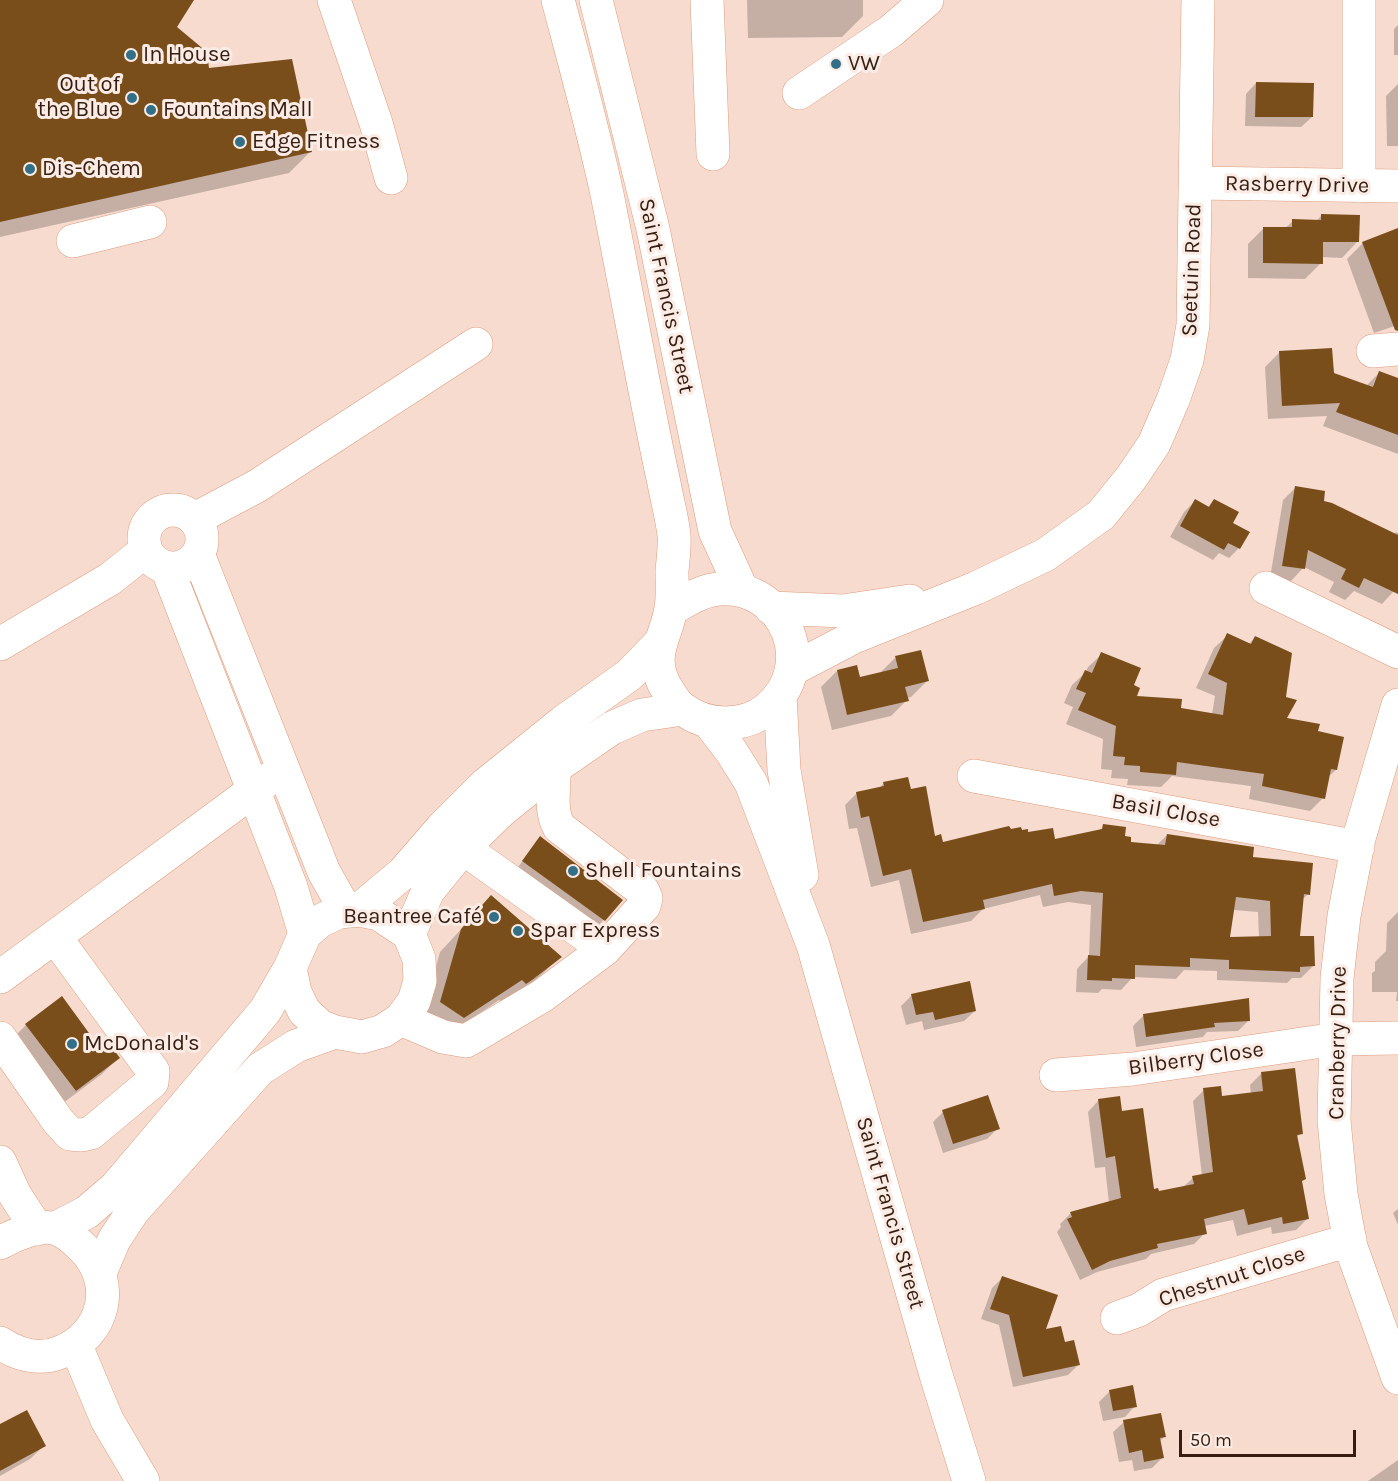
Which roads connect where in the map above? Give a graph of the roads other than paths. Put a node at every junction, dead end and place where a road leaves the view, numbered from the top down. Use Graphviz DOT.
graph roads {
  1 [pos="334,0"];
  2 [pos="558,0"];
  3 [pos="596,0"];
  4 [pos="707,0"];
  5 [pos="927,0"];
  6 [pos="1198,0"];
  7 [pos="1359,0"];
  8 [pos="800,93"];
  9 [pos="713,154"];
  10 [pos="391,178"];
  11 [pos="1196,183"];
  12 [pos="1359,186"];
  13 [pos="1398,186"];
  14 [pos="150,222"];
  15 [pos="73,241"];
  16 [pos="476,344"];
  17 [pos="195,519"];
  18 [pos="198,554"];
  19 [pos="156,559"];
  20 [pos="976,588"];
  21 [pos="1266,588"];
  22 [pos="742,590"];
  23 [pos="771,608"];
  24 [pos="671,609"];
  25 [pos="0,644"];
  26 [pos="659,644"];
  27 [pos="1398,652"];
  28 [pos="237,653"];
  29 [pos="207,671"];
  30 [pos="786,683"];
  31 [pos="1398,705"];
  32 [pos="695,715"];
  33 [pos="283,768"];
  34 [pos="554,768"];
  35 [pos="974,776"];
  36 [pos="254,791"];
  37 [pos="1358,847"];
  38 [pos="463,848"];
  39 [pos="352,910"];
  40 [pos="305,934"];
  41 [pos="409,934"];
  42 [pos="55,937"];
  43 [pos="813,945"];
  44 [pos="605,949"];
  45 [pos="290,968"];
  46 [pos="0,977"];
  47 [pos="401,1019"];
  48 [pos="335,1032"];
  49 [pos="0,1038"];
  50 [pos="1398,1038"];
  51 [pos="1336,1039"];
  52 [pos="1056,1075"];
  53 [pos="0,1162"];
  54 [pos="47,1229"];
  55 [pos="1350,1239"];
  56 [pos="0,1243"];
  57 [pos="100,1273"];
  58 [pos="1117,1318"];
  59 [pos="0,1343"];
  60 [pos="76,1346"];
  61 [pos="1398,1378"];
  62 [pos="143,1481"];
  63 [pos="969,1481"];
  1 -- 10 [label="street"];
  2 -- 24 [label="street, Saint Francis Street"];
  3 -- 22 [label="street, Saint Francis Street"];
  4 -- 9 [label="street"];
  5 -- 8 [label="street"];
  6 -- 11 [label="street, Seetuin Road"];
  7 -- 12 [label="street"];
  11 -- 12 [label="street, Rasberry Drive"];
  11 -- 20 [label="street, Seetuin Road"];
  12 -- 13 [label="street, Rasberry Drive"];
  14 -- 15 [label="street"];
  16 -- 17 [label="street"];
  17 -- 18 [label="street"];
  17 -- 19 [label="street"];
  18 -- 19 [label="street"];
  18 -- 28 [label="street"];
  19 -- 25 [label="street"];
  19 -- 29 [label="street"];
  20 -- 23 [label="street"];
  20 -- 30 [label="street"];
  21 -- 27 [label="street"];
  22 -- 23 [label="street, Saint Francis Street"];
  22 -- 24 [label="street"];
  23 -- 30 [label="street, Saint Francis Street"];
  24 -- 26 [label="street, Saint Francis Street"];
  26 -- 32 [label="street, Saint Francis Street"];
  26 -- 39 [label="street"];
  28 -- 29 [label="street"];
  28 -- 33 [label="street"];
  29 -- 36 [label="street"];
  30 -- 32 [label="street"];
  30 -- 43 [label="street, Saint Francis Street"];
  31 -- 37 [label="street, Cranberry Drive"];
  32 -- 34 [label="street"];
  32 -- 43 [label="street, Saint Francis Street"];
  33 -- 36 [label="street"];
  33 -- 39 [label="street"];
  34 -- 38 [label="street"];
  34 -- 44 [label="street"];
  35 -- 37 [label="street, Basil Close"];
  36 -- 40 [label="street"];
  36 -- 42 [label="street"];
  37 -- 51 [label="street, Cranberry Drive"];
  38 -- 41 [label="street"];
  38 -- 44 [label="street"];
  39 -- 40 [label="street"];
  39 -- 41 [label="street"];
  40 -- 45 [label="street"];
  41 -- 47 [label="street"];
  42 -- 46 [label="street"];
  42 -- 49 [label="street"];
  43 -- 63 [label="street, Saint Francis Street"];
  44 -- 47 [label="street"];
  45 -- 48 [label="street"];
  45 -- 54 [label="street"];
  47 -- 48 [label="street"];
  48 -- 57 [label="street"];
  50 -- 51 [label="street, Bilberry Close"];
  51 -- 52 [label="street, Bilberry Close"];
  51 -- 55 [label="street, Cranberry Drive"];
  53 -- 54 [label="street"];
  54 -- 56 [label="street"];
  54 -- 57 [label="street"];
  55 -- 58 [label="street, Chestnut Close"];
  55 -- 61 [label="street, Cranberry Drive"];
  57 -- 60 [label="street"];
  59 -- 60 [label="street"];
  60 -- 62 [label="street"];
}
